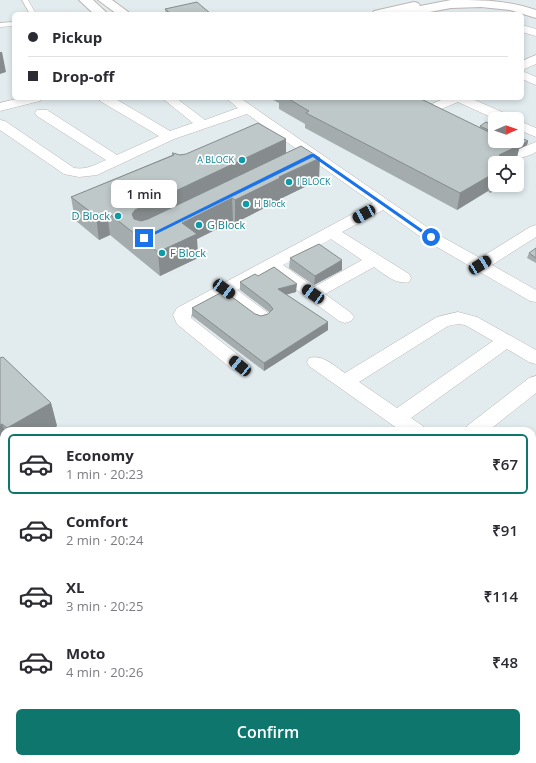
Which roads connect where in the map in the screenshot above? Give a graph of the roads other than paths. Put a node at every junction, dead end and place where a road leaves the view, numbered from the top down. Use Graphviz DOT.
graph roads {
  1 [pos="25,0"];
  2 [pos="85,0"];
  3 [pos="104,0"];
  4 [pos="439,0"];
  5 [pos="528,0"];
  6 [pos="536,2"];
  7 [pos="32,12"];
  8 [pos="100,12"];
  9 [pos="122,12"];
  10 [pos="387,12"];
  11 [pos="410,12"];
  12 [pos="536,14"];
  13 [pos="12,24"];
  14 [pos="0,25"];
  15 [pos="524,29"];
  16 [pos="536,33"];
  17 [pos="536,59"];
  18 [pos="524,65"];
  19 [pos="524,76"];
  20 [pos="536,81"];
  21 [pos="26,100"];
  22 [pos="108,100"];
  23 [pos="171,100"];
  24 [pos="235,100"];
  25 [pos="454,100"];
  26 [pos="463,100"];
  27 [pos="414,105"];
  28 [pos="0,106"];
  29 [pos="249,109"];
  30 [pos="427,111"];
  31 [pos="490,112"];
  32 [pos="42,113"];
  33 [pos="441,118"];
  34 [pos="0,124"];
  35 [pos="202,124"];
  36 [pos="524,127"];
  37 [pos="536,133"];
  38 [pos="169,136"];
  39 [pos="483,140"];
  40 [pos="536,146"];
  41 [pos="313,155"];
  42 [pos="116,160"];
  43 [pos="299,162"];
  44 [pos="383,204"];
  45 [pos="536,230"];
  46 [pos="331,232"];
  47 [pos="374,260"];
  48 [pos="271,264"];
  49 [pos="480,265"];
  50 [pos="403,278"];
  51 [pos="224,289"];
  52 [pos="313,294"];
  53 [pos="536,297"];
  54 [pos="262,317"];
  55 [pos="345,317"];
  56 [pos="506,341"];
  57 [pos="536,358"];
  58 [pos="316,362"];
  59 [pos="240,366"];
  60 [pos="345,382"];
  61 [pos="536,383"];
  62 [pos="397,418"];
  63 [pos="410,427"];
  64 [pos="479,427"];
  1 -- 7 [label="lane"];
  2 -- 8 [label="street"];
  3 -- 9 [label="street"];
  4 -- 10 [label="street"];
  5 -- 6 [label="street"];
  11 -- 12 [label="street"];
  13 -- 14 [label="lane"];
  15 -- 16 [label="street"];
  17 -- 18 [label="street"];
  19 -- 20 [label="street"];
  21 -- 28 [label="street"];
  22 -- 38 [label="street"];
  23 -- 35 [label="street"];
  24 -- 29 [label="street"];
  25 -- 30 [label="street"];
  26 -- 31 [label="street"];
  27 -- 30 [label="street"];
  29 -- 35 [label="street"];
  29 -- 41 [label="street"];
  30 -- 33 [label="street"];
  32 -- 42 [label="street"];
  34 -- 42 [label="street"];
  35 -- 38 [label="street"];
  36 -- 37 [label="street"];
  38 -- 42 [label="street"];
  39 -- 40 [label="street"];
  41 -- 43 [label="street"];
  41 -- 44 [label="street"];
  44 -- 46 [label="street"];
  44 -- 49 [label="street"];
  45 -- 49 [label="street"];
  46 -- 47 [label="street"];
  46 -- 48 [label="street"];
  47 -- 50 [label="street"];
  47 -- 52 [label="street"];
  48 -- 51 [label="street"];
  48 -- 52 [label="street"];
  49 -- 53 [label="street"];
  51 -- 54 [label="street"];
  51 -- 59 [label="street"];
  52 -- 55 [label="street"];
  56 -- 57 [label="street"];
  56 -- 60 [label="street"];
  56 -- 62 [label="street"];
  58 -- 60 [label="street"];
  60 -- 62 [label="street"];
  61 -- 64 [label="street"];
  62 -- 63 [label="street"];
}
